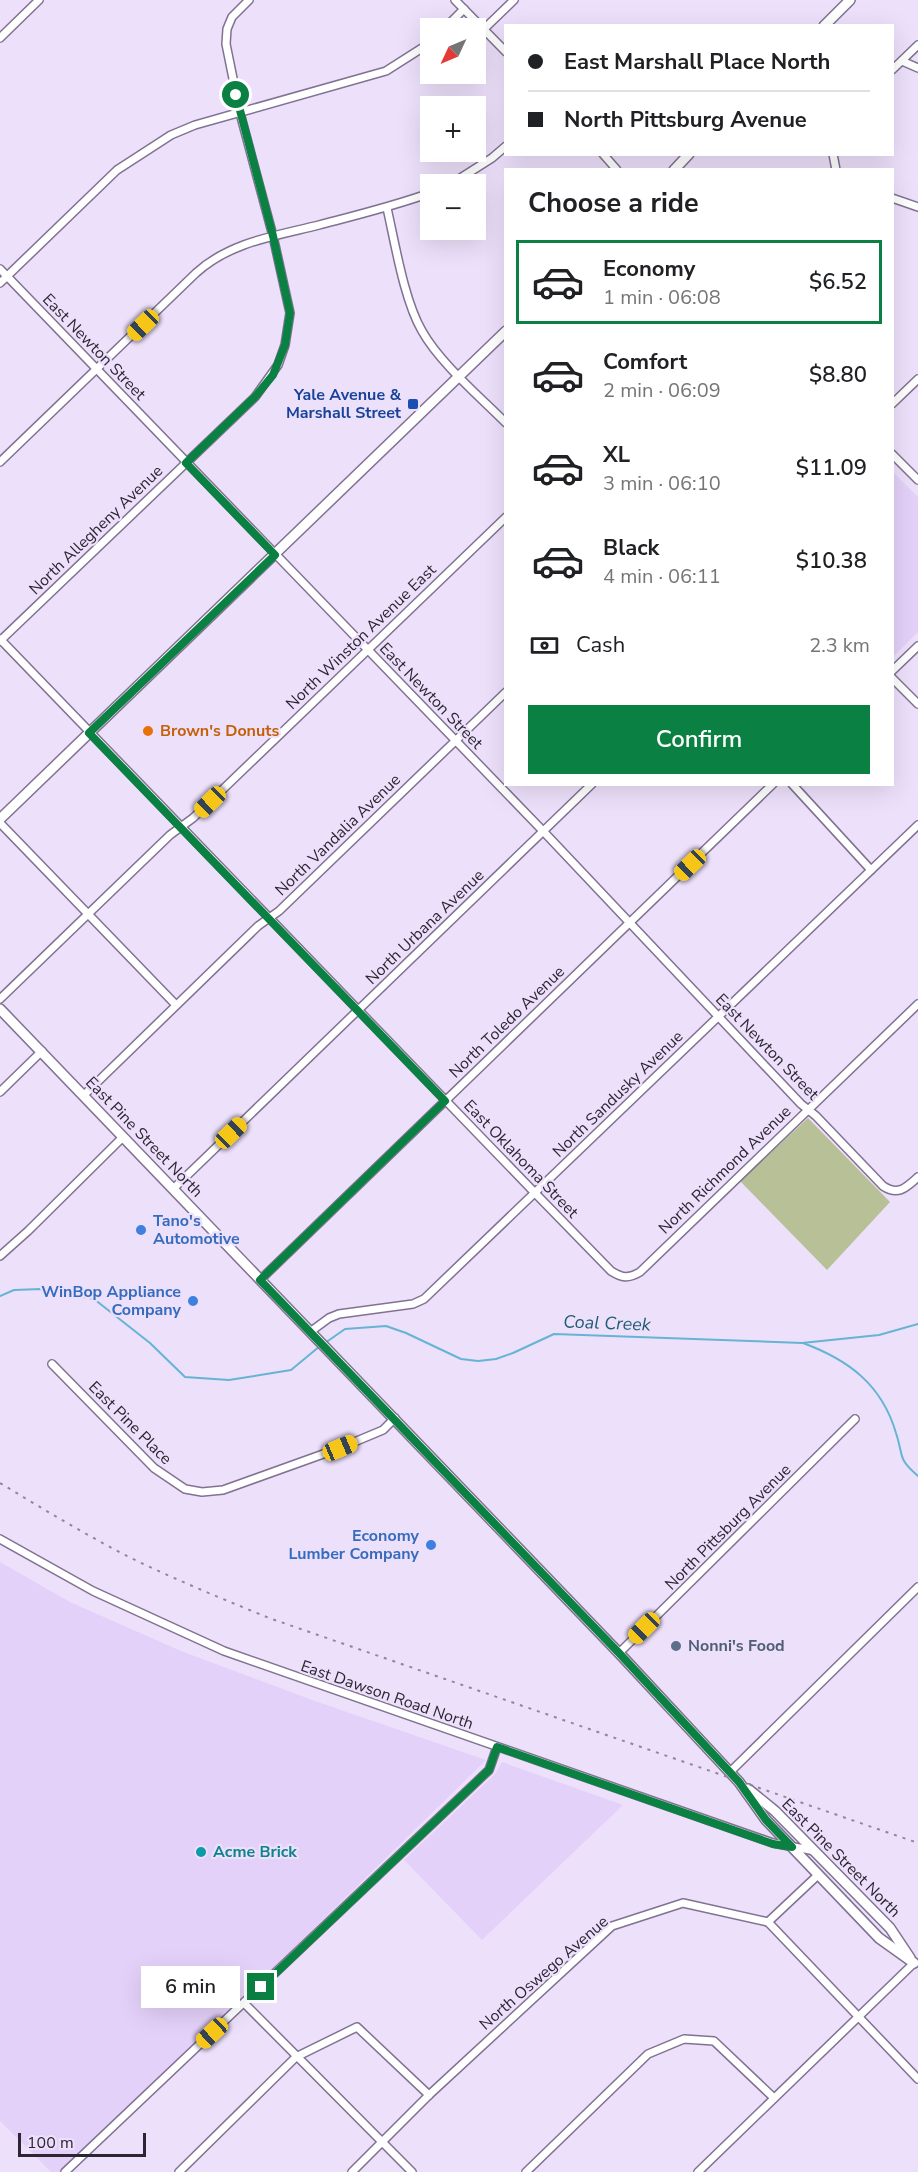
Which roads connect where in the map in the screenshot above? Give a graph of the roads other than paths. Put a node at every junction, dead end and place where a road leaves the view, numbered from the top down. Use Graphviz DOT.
graph roads {
  1 [pos="249,0"];
  2 [pos="455,0"];
  3 [pos="514,0"];
  4 [pos="850,0"];
  5 [pos="35,1"];
  6 [pos="464,9"];
  7 [pos="455,18"];
  8 [pos="473,18"];
  9 [pos="826,24"];
  10 [pos="486,27"];
  11 [pos="486,31"];
  12 [pos="0,38"];
  13 [pos="918,45"];
  14 [pos="420,49"];
  15 [pos="504,50"];
  16 [pos="902,61"];
  17 [pos="894,68"];
  18 [pos="918,68"];
  19 [pos="240,113"];
  20 [pos="504,148"];
  21 [pos="605,156"];
  22 [pos="687,156"];
  23 [pos="615,168"];
  24 [pos="676,168"];
  25 [pos="467,174"];
  26 [pos="420,196"];
  27 [pos="894,199"];
  28 [pos="918,207"];
  29 [pos="387,208"];
  30 [pos="273,236"];
  31 [pos="0,269"];
  32 [pos="7,276"];
  33 [pos="0,283"];
  34 [pos="504,334"];
  35 [pos="96,369"];
  36 [pos="459,376"];
  37 [pos="918,379"];
  38 [pos="894,402"];
  39 [pos="504,421"];
  40 [pos="894,456"];
  41 [pos="0,462"];
  42 [pos="186,463"];
  43 [pos="918,480"];
  44 [pos="504,519"];
  45 [pos="275,555"];
  46 [pos="0,640"];
  47 [pos="918,646"];
  48 [pos="368,650"];
  49 [pos="894,668"];
  50 [pos="894,680"];
  51 [pos="504,694"];
  52 [pos="918,704"];
  53 [pos="89,733"];
  54 [pos="455,741"];
  55 [pos="590,786"];
  56 [pos="771,786"];
  57 [pos="794,786"];
  58 [pos="0,821"];
  59 [pos="918,825"];
  60 [pos="181,827"];
  61 [pos="543,831"];
  62 [pos="871,870"];
  63 [pos="87,914"];
  64 [pos="269,918"];
  65 [pos="629,923"];
  66 [pos="0,999"];
  67 [pos="918,1004"];
  68 [pos="176,1005"];
  69 [pos="0,1008"];
  70 [pos="358,1011"];
  71 [pos="718,1017"];
  72 [pos="42,1051"];
  73 [pos="0,1092"];
  74 [pos="84,1095"];
  75 [pos="445,1101"];
  76 [pos="808,1110"];
  77 [pos="123,1137"];
  78 [pos="918,1177"];
  79 [pos="173,1189"];
  80 [pos="535,1193"];
  81 [pos="0,1256"];
  82 [pos="627,1278"];
  83 [pos="260,1280"];
  84 [pos="312,1334"];
  85 [pos="52,1364"];
  86 [pos="395,1418"];
  87 [pos="855,1419"];
  88 [pos="0,1539"];
  89 [pos="918,1587"];
  90 [pos="619,1653"];
  91 [pos="497,1747"];
  92 [pos="730,1772"];
  93 [pos="739,1782"];
  94 [pos="792,1847"];
  95 [pos="815,1851"];
  96 [pos="818,1875"];
  97 [pos="768,1923"];
  98 [pos="916,1965"];
  99 [pos="244,2003"];
  100 [pos="859,2018"];
  101 [pos="296,2057"];
  102 [pos="918,2079"];
  103 [pos="429,2095"];
  104 [pos="774,2098"];
  105 [pos="384,2141"];
  106 [pos="65,2172"];
  107 [pos="179,2172"];
  108 [pos="352,2172"];
  109 [pos="412,2172"];
  110 [pos="526,2172"];
  111 [pos="698,2172"];
  1 -- 19 [label="street, North Allegheny Avenue"];
  2 -- 6 [label="street"];
  3 -- 10 [label="street"];
  4 -- 9 [label="main road"];
  5 -- 12 [label="street"];
  6 -- 7 [label="street"];
  6 -- 8 [label="street"];
  11 -- 15 [label="street"];
  13 -- 16 [label="street"];
  14 -- 19 [label="street"];
  16 -- 17 [label="street"];
  16 -- 18 [label="street"];
  19 -- 30 [label="street, North Allegheny Avenue"];
  19 -- 32 [label="street"];
  20 -- 25 [label="street"];
  21 -- 23 [label="street"];
  22 -- 24 [label="main road"];
  26 -- 29 [label="street"];
  27 -- 28 [label="street"];
  29 -- 30 [label="street"];
  29 -- 36 [label="street"];
  30 -- 35 [label="street"];
  30 -- 42 [label="street, North Allegheny Avenue"];
  31 -- 32 [label="street, East Newton Street"];
  32 -- 33 [label="street"];
  32 -- 35 [label="street, East Newton Street"];
  34 -- 36 [label="main road"];
  35 -- 41 [label="street"];
  35 -- 42 [label="street, East Newton Street"];
  36 -- 39 [label="street"];
  36 -- 45 [label="main road"];
  37 -- 38 [label="street"];
  40 -- 43 [label="street"];
  42 -- 45 [label="street, East Newton Street"];
  42 -- 46 [label="street, North Allegheny Avenue"];
  44 -- 48 [label="street, North Winston Avenue East"];
  45 -- 48 [label="street, East Newton Street"];
  45 -- 53 [label="main road"];
  46 -- 53 [label="street, East Oklahoma Street"];
  47 -- 49 [label="street"];
  48 -- 54 [label="street, East Newton Street"];
  48 -- 60 [label="street, North Winston Avenue East"];
  50 -- 52 [label="street"];
  51 -- 54 [label="street, North Vandalia Avenue"];
  53 -- 58 [label="main road"];
  53 -- 60 [label="street, East Oklahoma Street"];
  54 -- 61 [label="street, East Newton Street"];
  54 -- 64 [label="street, North Vandalia Avenue"];
  55 -- 61 [label="street, North Urbana Avenue"];
  56 -- 65 [label="street, North Toledo Avenue"];
  57 -- 62 [label="street"];
  58 -- 63 [label="street"];
  59 -- 62 [label="street, North Sandusky Avenue"];
  60 -- 63 [label="street, North Winston Avenue East"];
  60 -- 64 [label="street, East Oklahoma Street"];
  61 -- 65 [label="street, East Newton Street"];
  61 -- 70 [label="street, North Urbana Avenue"];
  62 -- 71 [label="street, North Sandusky Avenue"];
  63 -- 66 [label="street, North Winston Avenue East"];
  63 -- 68 [label="street"];
  64 -- 68 [label="street, North Vandalia Avenue"];
  64 -- 70 [label="street, East Oklahoma Street"];
  65 -- 71 [label="street, East Newton Street"];
  65 -- 75 [label="street, North Toledo Avenue"];
  67 -- 76 [label="street, North Richmond Avenue"];
  68 -- 74 [label="street, North Vandalia Avenue"];
  69 -- 72 [label="main road, East Pine Street North"];
  70 -- 75 [label="street, East Oklahoma Street"];
  70 -- 79 [label="street, North Urbana Avenue"];
  71 -- 76 [label="street, East Newton Street"];
  71 -- 80 [label="street, North Sandusky Avenue"];
  72 -- 73 [label="street"];
  72 -- 74 [label="main road, East Pine Street North"];
  74 -- 77 [label="main road, East Pine Street North"];
  75 -- 80 [label="street, East Oklahoma Street"];
  75 -- 83 [label="street, North Toledo Avenue"];
  76 -- 78 [label="street, East Newton Street"];
  76 -- 82 [label="street, North Richmond Avenue"];
  77 -- 79 [label="main road, East Pine Street North"];
  77 -- 81 [label="street"];
  79 -- 83 [label="main road, East Pine Street North"];
  80 -- 82 [label="street, East Oklahoma Street"];
  80 -- 84 [label="street, North Sandusky Avenue"];
  83 -- 84 [label="main road, East Pine Street North"];
  84 -- 86 [label="main road, East Pine Street North"];
  85 -- 86 [label="street, East Pine Place"];
  86 -- 90 [label="main road, East Pine Street North"];
  87 -- 90 [label="street, North Pittsburg Avenue"];
  88 -- 91 [label="street, East Dawson Road North"];
  89 -- 92 [label="street"];
  90 -- 92 [label="main road, East Pine Street North"];
  91 -- 94 [label="street, East Dawson Road North"];
  91 -- 99 [label="street"];
  92 -- 93 [label="main road, East Pine Street North"];
  93 -- 94 [label="main road, East Pine Street North"];
  93 -- 95 [label="main road, East Pine Street North"];
  94 -- 95 [label="street, East Dawson Road North"];
  94 -- 96 [label="main road, East Pine Street North"];
  95 -- 98 [label="main road, East Pine Street North"];
  96 -- 97 [label="street"];
  96 -- 98 [label="main road, East Pine Street North"];
  97 -- 100 [label="street"];
  97 -- 103 [label="street, North Oswego Avenue"];
  98 -- 100 [label="street"];
  99 -- 101 [label="street"];
  99 -- 106 [label="street"];
  100 -- 102 [label="street"];
  100 -- 104 [label="street"];
  101 -- 103 [label="street"];
  101 -- 105 [label="street"];
  101 -- 107 [label="street"];
  103 -- 105 [label="street, North Oswego Avenue"];
  104 -- 110 [label="street"];
  104 -- 111 [label="street"];
  105 -- 108 [label="street, North Oswego Avenue"];
  105 -- 109 [label="street"];
}
